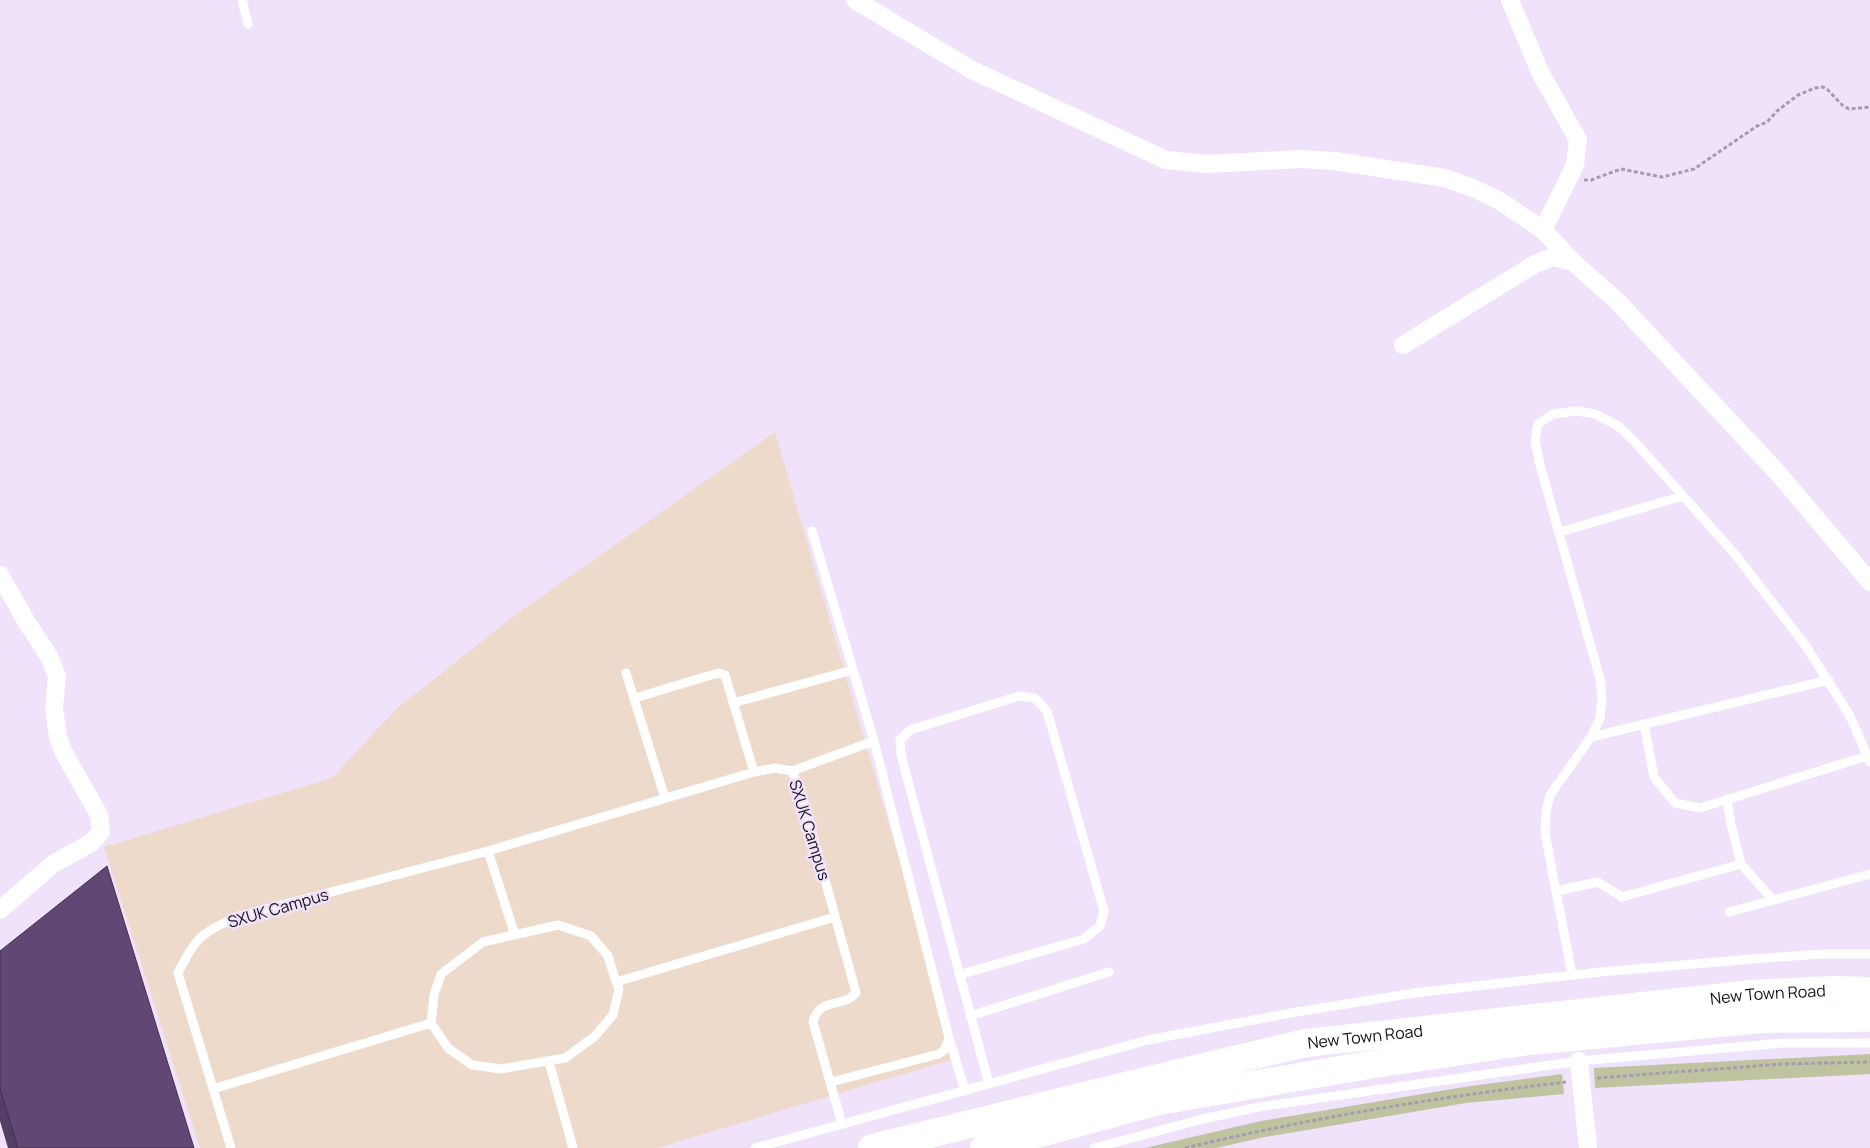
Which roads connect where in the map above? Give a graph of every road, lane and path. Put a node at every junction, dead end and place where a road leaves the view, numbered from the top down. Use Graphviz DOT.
graph roads {
  1 [pos="242,0"];
  2 [pos="854,0"];
  3 [pos="1510,0"];
  4 [pos="248,24"];
  5 [pos="1870,107"];
  6 [pos="1569,175"];
  7 [pos="1543,230"];
  8 [pos="1572,262"];
  9 [pos="1403,345"];
  10 [pos="1683,496"];
  11 [pos="812,531"];
  12 [pos="1560,532"];
  13 [pos="0,575"];
  14 [pos="1870,582"];
  15 [pos="853,670"];
  16 [pos="626,673"];
  17 [pos="1829,680"];
  18 [pos="635,698"];
  19 [pos="733,702"];
  20 [pos="1644,724"];
  21 [pos="1591,737"];
  22 [pos="874,741"];
  23 [pos="1869,759"];
  24 [pos="792,771"];
  25 [pos="754,772"];
  26 [pos="665,798"];
  27 [pos="1727,799"];
  28 [pos="488,851"];
  29 [pos="1741,864"];
  30 [pos="1870,874"];
  31 [pos="1556,891"];
  32 [pos="1773,900"];
  33 [pos="0,910"];
  34 [pos="1729,912"];
  35 [pos="835,917"];
  36 [pos="515,935"];
  37 [pos="1870,954"];
  38 [pos="1109,972"];
  39 [pos="959,975"];
  40 [pos="1572,975"];
  41 [pos="616,982"];
  42 [pos="1870,991"];
  43 [pos="970,1016"];
  44 [pos="1870,1018"];
  45 [pos="431,1023"];
  46 [pos="949,1038"];
  47 [pos="1870,1043"];
  48 [pos="1579,1061"];
  49 [pos="549,1062"];
  50 [pos="1870,1062"];
  51 [pos="1581,1080"];
  52 [pos="831,1082"];
  53 [pos="989,1084"];
  54 [pos="213,1089"];
  55 [pos="965,1091"];
  56 [pos="842,1124"];
  57 [pos="231,1148"];
  58 [pos="573,1148"];
  59 [pos="755,1148"];
  60 [pos="872,1148"];
  61 [pos="984,1148"];
  62 [pos="1094,1148"];
  63 [pos="1185,1148"];
  64 [pos="1588,1148"];
  1 -- 4 [label="lane"];
  2 -- 7 [label="street"];
  3 -- 6 [label="street"];
  5 -- 6 [label="path"];
  6 -- 7 [label="street"];
  7 -- 8 [label="street"];
  8 -- 9 [label="street"];
  8 -- 14 [label="street"];
  10 -- 12 [label="lane"];
  10 -- 12 [label="lane"];
  10 -- 17 [label="lane"];
  11 -- 15 [label="lane"];
  12 -- 21 [label="lane"];
  13 -- 33 [label="street"];
  15 -- 19 [label="lane"];
  15 -- 22 [label="lane"];
  16 -- 18 [label="lane"];
  17 -- 20 [label="lane"];
  17 -- 23 [label="lane"];
  18 -- 19 [label="lane"];
  18 -- 26 [label="lane"];
  19 -- 25 [label="lane"];
  20 -- 21 [label="lane"];
  20 -- 27 [label="lane"];
  21 -- 31 [label="lane"];
  22 -- 24 [label="lane"];
  22 -- 46 [label="lane"];
  23 -- 27 [label="lane"];
  24 -- 25 [label="lane, SXUK Campus"];
  24 -- 35 [label="lane, SXUK Campus"];
  25 -- 26 [label="lane, SXUK Campus"];
  26 -- 28 [label="lane, SXUK Campus"];
  27 -- 29 [label="lane"];
  28 -- 36 [label="lane"];
  28 -- 54 [label="lane, SXUK Campus"];
  29 -- 31 [label="lane"];
  29 -- 32 [label="lane"];
  30 -- 32 [label="lane"];
  31 -- 40 [label="lane"];
  32 -- 34 [label="lane"];
  35 -- 41 [label="lane"];
  35 -- 52 [label="lane, SXUK Campus"];
  36 -- 41 [label="lane"];
  36 -- 45 [label="lane"];
  37 -- 40 [label="lane"];
  38 -- 43 [label="lane"];
  39 -- 39 [label="lane"];
  39 -- 43 [label="lane"];
  40 -- 53 [label="lane"];
  41 -- 49 [label="lane"];
  42 -- 60 [label="main road, New Town Road"];
  43 -- 53 [label="lane"];
  44 -- 61 [label="main road, New Town Road"];
  45 -- 49 [label="lane"];
  45 -- 54 [label="lane"];
  46 -- 52 [label="lane"];
  46 -- 55 [label="lane"];
  47 -- 48 [label="lane"];
  48 -- 51 [label="street"];
  48 -- 62 [label="lane"];
  49 -- 58 [label="lane"];
  50 -- 51 [label="path"];
  51 -- 63 [label="path"];
  51 -- 64 [label="street"];
  52 -- 56 [label="lane"];
  53 -- 55 [label="lane"];
  54 -- 57 [label="lane, SXUK Campus"];
  55 -- 56 [label="lane"];
  56 -- 59 [label="lane"];
}
